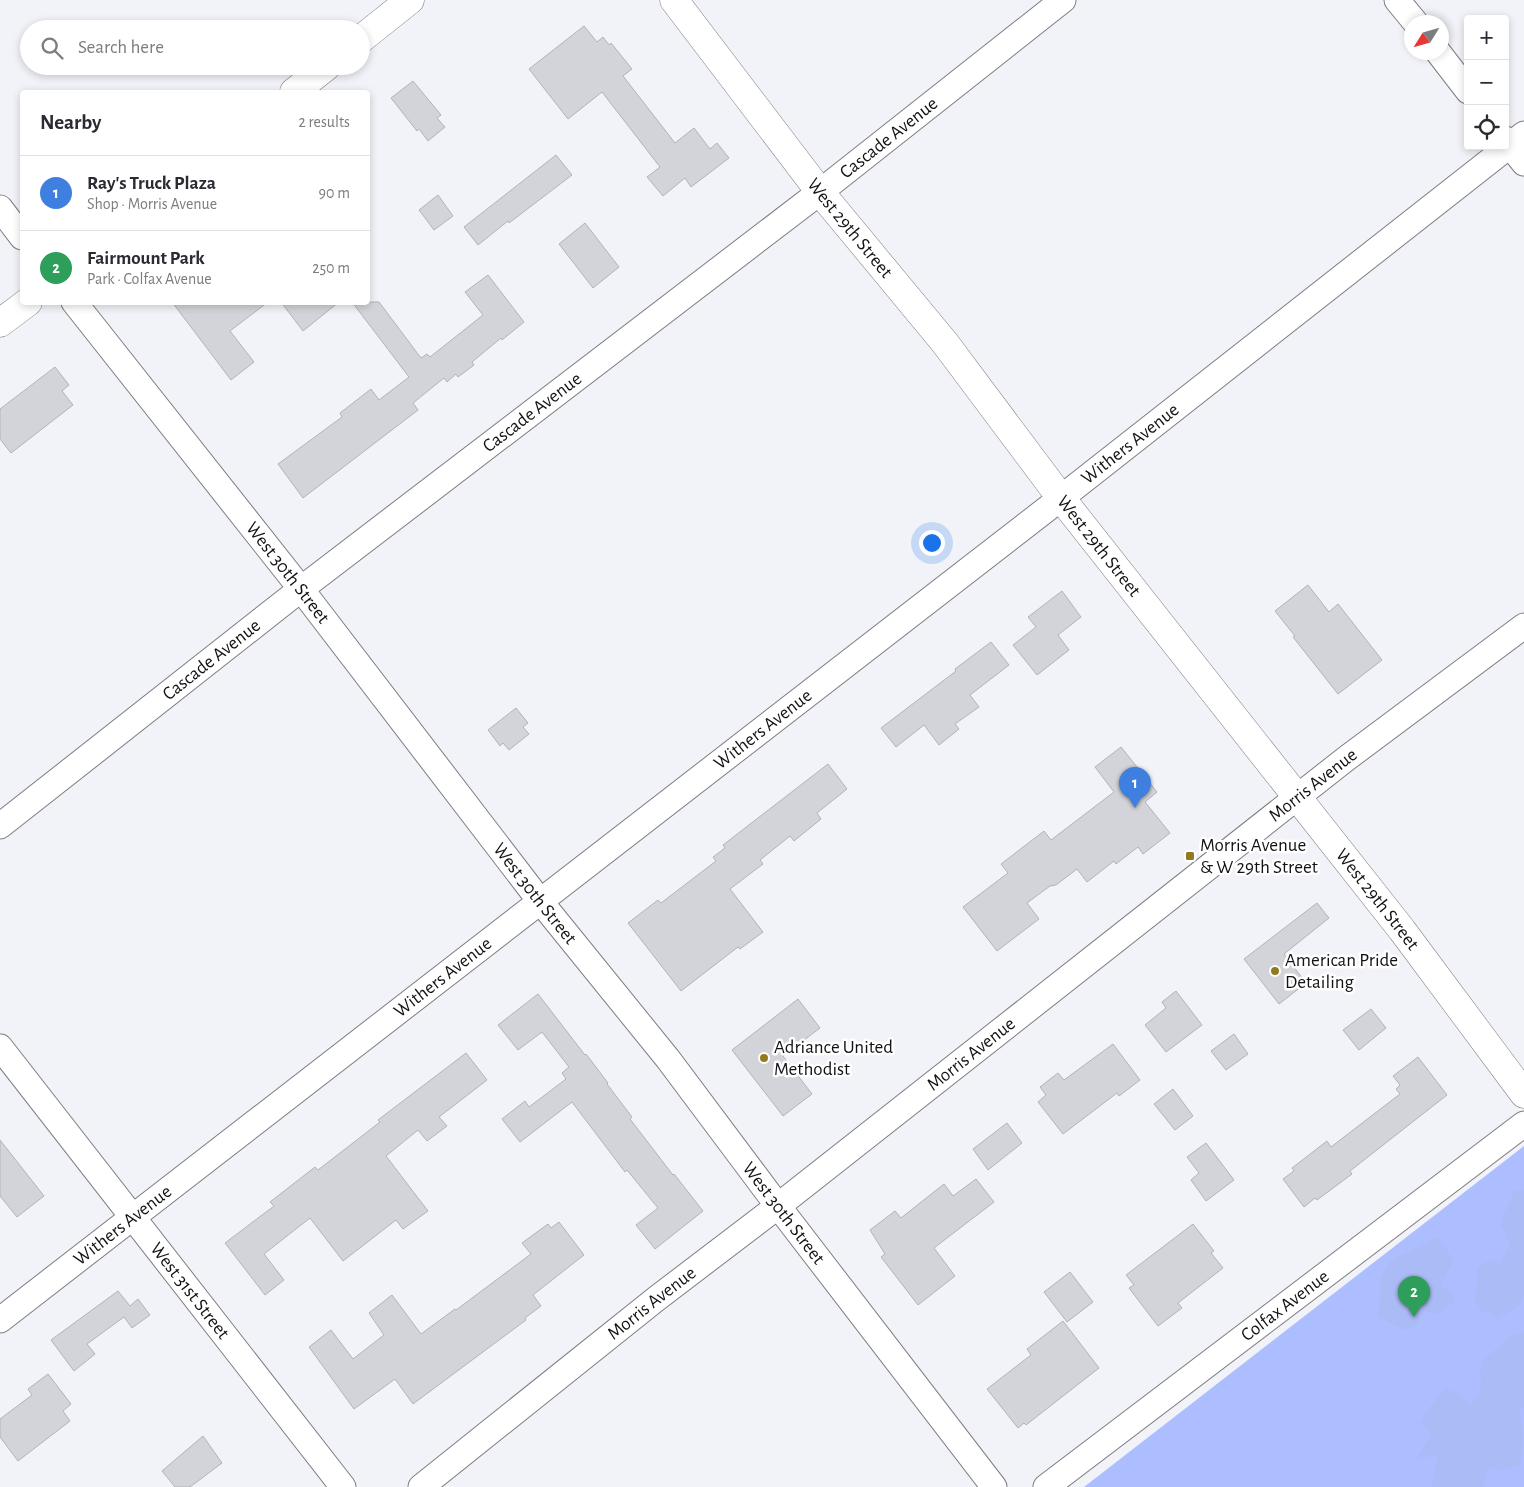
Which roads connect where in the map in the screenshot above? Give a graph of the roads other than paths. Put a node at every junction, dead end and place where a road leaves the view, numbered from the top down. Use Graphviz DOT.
graph roads {
  1 [pos="410,0"];
  2 [pos="674,0"];
  3 [pos="1063,0"];
  4 [pos="1397,0"];
  5 [pos="1409,15"];
  6 [pos="370,32"];
  7 [pos="1444,60"];
  8 [pos="316,75"];
  9 [pos="1464,86"];
  10 [pos="297,90"];
  11 [pos="1516,145"];
  12 [pos="820,192"];
  13 [pos="0,208"];
  14 [pos="20,234"];
  15 [pos="24,305"];
  16 [pos="76,305"];
  17 [pos="0,323"];
  18 [pos="1061,498"];
  19 [pos="301,589"];
  20 [pos="1524,626"];
  21 [pos="1298,797"];
  22 [pos="0,826"];
  23 [pos="540,901"];
  24 [pos="0,1047"];
  25 [pos="1524,1094"];
  26 [pos="1524,1124"];
  27 [pos="778,1206"];
  28 [pos="133,1217"];
  29 [pos="0,1320"];
  30 [pos="343,1487"];
  31 [pos="422,1487"];
  32 [pos="994,1487"];
  33 [pos="1046,1487"];
  1 -- 6 [label="street"];
  2 -- 12 [label="street, West 29th Street"];
  3 -- 12 [label="street, Cascade Avenue"];
  4 -- 5 [label="street"];
  7 -- 9 [label="street"];
  8 -- 10 [label="street"];
  11 -- 18 [label="street, Withers Avenue"];
  12 -- 18 [label="street, West 29th Street"];
  12 -- 19 [label="street, Cascade Avenue"];
  13 -- 14 [label="street"];
  15 -- 17 [label="street"];
  16 -- 19 [label="street, West 30th Street"];
  18 -- 21 [label="street, West 29th Street"];
  18 -- 23 [label="street, Withers Avenue"];
  19 -- 22 [label="street, Cascade Avenue"];
  19 -- 23 [label="street, West 30th Street"];
  20 -- 21 [label="street, Morris Avenue"];
  21 -- 25 [label="street, West 29th Street"];
  21 -- 27 [label="street, Morris Avenue"];
  23 -- 27 [label="street, West 30th Street"];
  23 -- 28 [label="street, Withers Avenue"];
  24 -- 28 [label="street, West 31st Street"];
  26 -- 33 [label="street, Colfax Avenue"];
  27 -- 31 [label="street, Morris Avenue"];
  27 -- 32 [label="street, West 30th Street"];
  28 -- 29 [label="street, Withers Avenue"];
  28 -- 30 [label="street, West 31st Street"];
}
